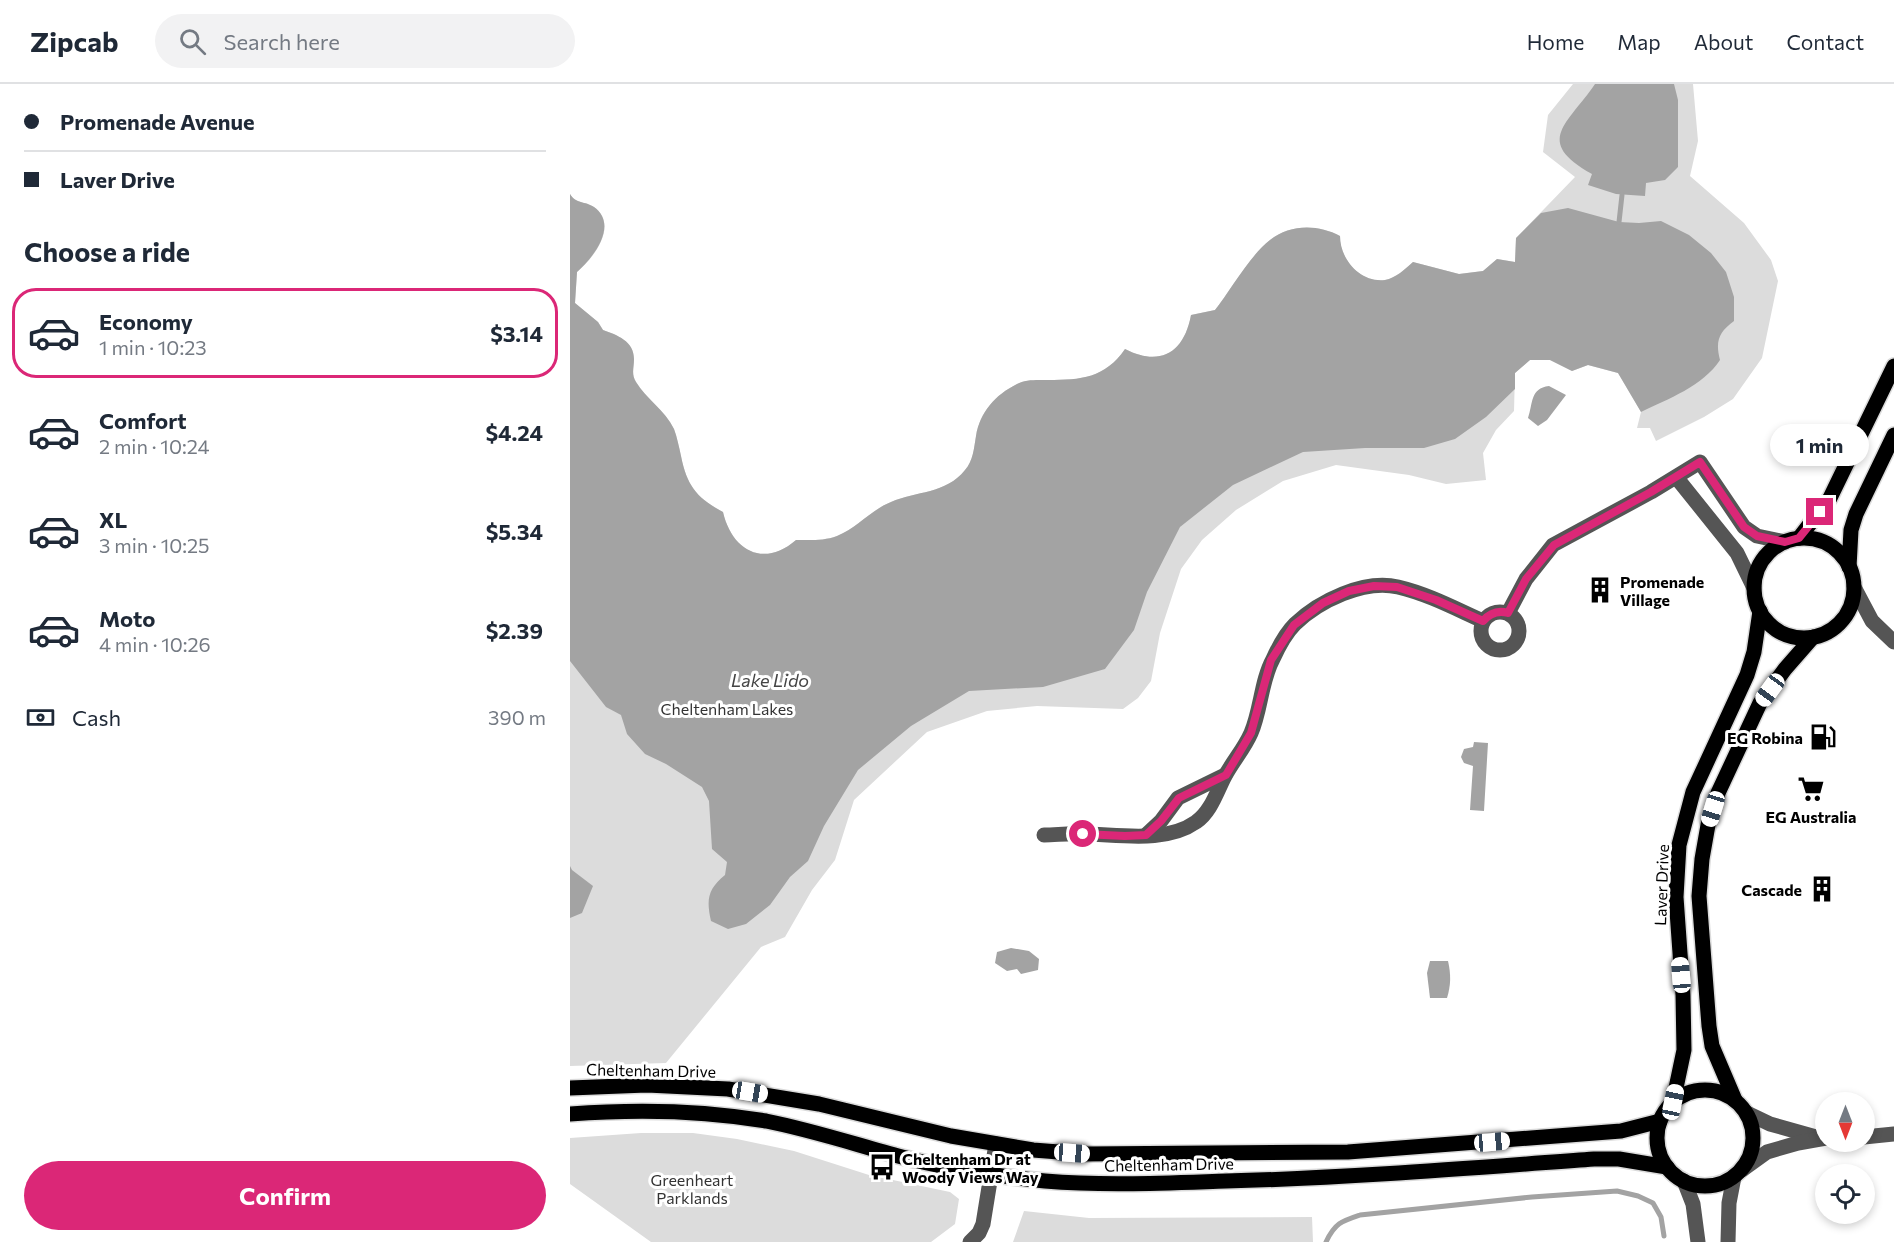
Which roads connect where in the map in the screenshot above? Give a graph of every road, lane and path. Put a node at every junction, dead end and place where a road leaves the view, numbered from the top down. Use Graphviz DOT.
graph roads {
  1 [pos="1894,366"];
  2 [pos="1894,435"];
  3 [pos="1676,477"];
  4 [pos="1792,540"];
  5 [pos="1850,567"];
  6 [pos="1854,587"];
  7 [pos="1754,588"];
  8 [pos="1760,611"];
  9 [pos="1508,613"];
  10 [pos="1483,621"];
  11 [pos="1813,637"];
  12 [pos="1894,642"];
  13 [pos="1226,775"];
  14 [pos="1044,835"];
  15 [pos="1146,835"];
  16 [pos="570,1088"];
  17 [pos="1736,1100"];
  18 [pos="1673,1102"];
  19 [pos="1747,1113"];
  20 [pos="570,1114"];
  21 [pos="1660,1122"];
  22 [pos="1894,1134"];
  23 [pos="1815,1136"];
  24 [pos="1875,1136"];
  25 [pos="1815,1140"];
  26 [pos="996,1144"];
  27 [pos="1667,1167"];
  28 [pos="992,1173"];
  29 [pos="1738,1173"];
  30 [pos="1684,1181"];
  31 [pos="970,1242"];
  32 [pos="1698,1242"];
  33 [pos="1728,1242"];
  1 -- 4 [label="main road"];
  2 -- 5 [label="main road"];
  3 -- 4 [label="street"];
  3 -- 7 [label="street"];
  3 -- 9 [label="street"];
  4 -- 5 [label="main road"];
  4 -- 7 [label="main road"];
  5 -- 6 [label="main road"];
  6 -- 11 [label="main road"];
  6 -- 12 [label="street"];
  7 -- 8 [label="main road"];
  8 -- 11 [label="main road"];
  8 -- 18 [label="main road, Laver Drive"];
  9 -- 10 [label="street"];
  9 -- 10 [label="street"];
  10 -- 13 [label="street"];
  11 -- 17 [label="main road"];
  13 -- 15 [label="street"];
  13 -- 15 [label="street"];
  14 -- 15 [label="street"];
  16 -- 26 [label="main road, Cheltenham Drive"];
  17 -- 18 [label="main road"];
  17 -- 19 [label="main road"];
  18 -- 21 [label="main road"];
  19 -- 23 [label="street"];
  19 -- 29 [label="main road"];
  20 -- 28 [label="main road, Cheltenham Drive"];
  21 -- 26 [label="main road, Cheltenham Drive"];
  21 -- 27 [label="main road"];
  22 -- 24 [label="street"];
  25 -- 29 [label="street"];
  26 -- 28 [label="street"];
  27 -- 28 [label="main road, Cheltenham Drive"];
  27 -- 30 [label="main road"];
  28 -- 31 [label="street"];
  29 -- 30 [label="main road"];
  29 -- 33 [label="street"];
  30 -- 32 [label="street"];
}
